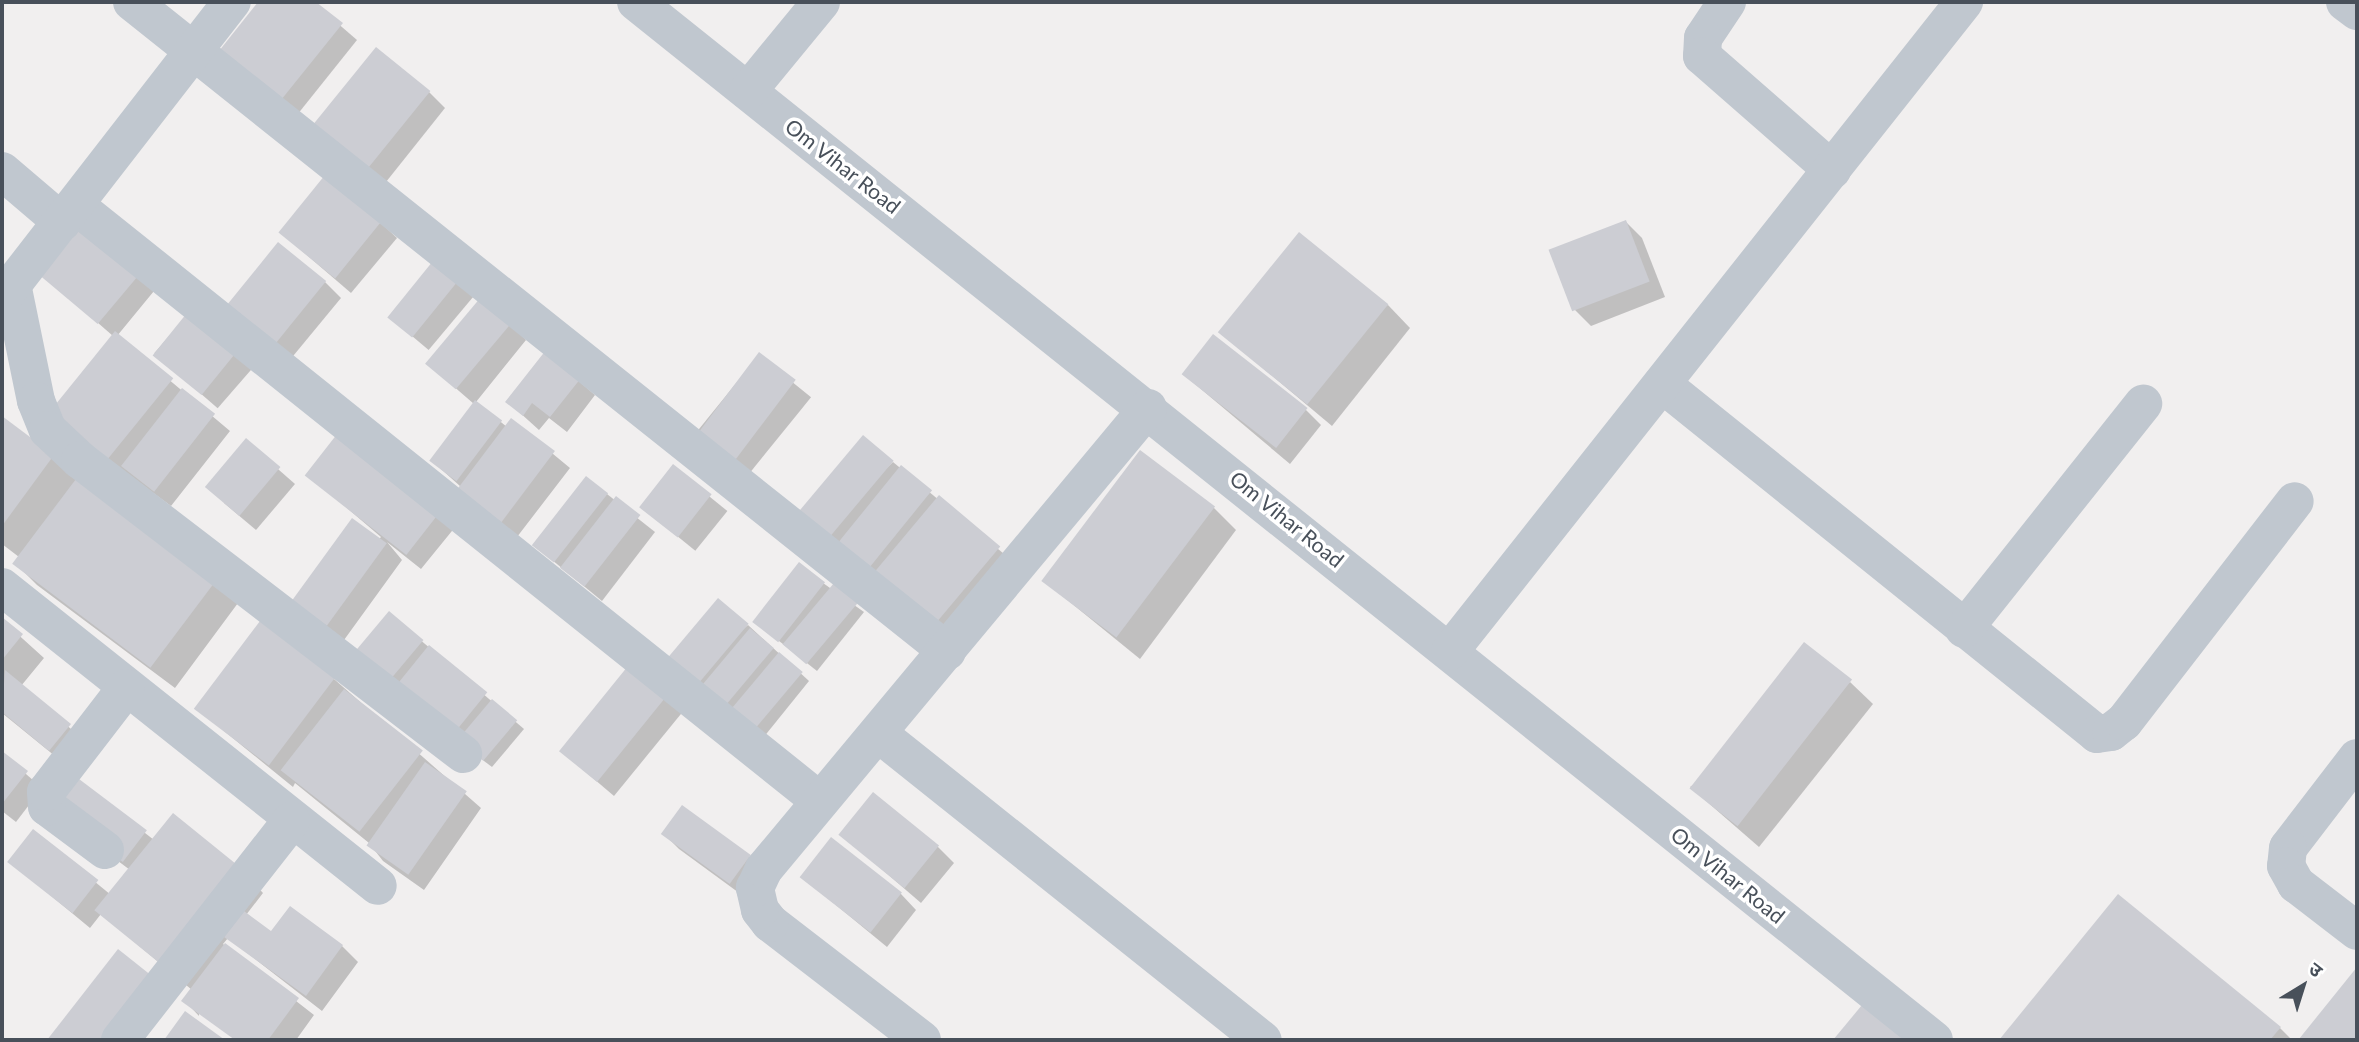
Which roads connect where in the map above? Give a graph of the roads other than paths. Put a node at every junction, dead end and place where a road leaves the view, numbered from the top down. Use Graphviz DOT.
graph roads {
  1 [pos="132,2"];
  2 [pos="232,2"];
  3 [pos="636,2"];
  4 [pos="821,2"];
  5 [pos="1727,2"];
  6 [pos="1964,2"];
  7 [pos="2345,2"];
  8 [pos="2357,11"];
  9 [pos="195,51"];
  10 [pos="748,91"];
  11 [pos="1832,170"];
  12 [pos="2,171"];
  13 [pos="69,213"];
  14 [pos="7,291"];
  15 [pos="1662,384"];
  16 [pos="2143,404"];
  17 [pos="1148,408"];
  18 [pos="2295,501"];
  19 [pos="2,587"];
  20 [pos="1964,629"];
  21 [pos="947,651"];
  22 [pos="1450,651"];
  23 [pos="126,688"];
  24 [pos="879,734"];
  25 [pos="463,754"];
  26 [pos="2357,758"];
  27 [pos="820,801"];
  28 [pos="291,821"];
  29 [pos="105,850"];
  30 [pos="378,886"];
  31 [pos="2357,931"];
  32 [pos="120,1040"];
  33 [pos="922,1040"];
  34 [pos="1263,1040"];
  35 [pos="1934,1040"];
  1 -- 9 [label="street"];
  2 -- 9 [label="street"];
  3 -- 10 [label="street, Om Vihar Road"];
  4 -- 10 [label="street"];
  5 -- 11 [label="street"];
  6 -- 11 [label="street"];
  7 -- 8 [label="street"];
  9 -- 13 [label="street"];
  9 -- 21 [label="street"];
  10 -- 17 [label="street, Om Vihar Road"];
  11 -- 15 [label="street"];
  12 -- 13 [label="street"];
  13 -- 14 [label="street"];
  13 -- 27 [label="street"];
  14 -- 25 [label="street"];
  15 -- 20 [label="street"];
  15 -- 22 [label="street"];
  16 -- 20 [label="street"];
  17 -- 21 [label="street"];
  17 -- 22 [label="street, Om Vihar Road"];
  18 -- 20 [label="street"];
  19 -- 23 [label="street"];
  21 -- 24 [label="street"];
  22 -- 35 [label="street, Om Vihar Road"];
  23 -- 28 [label="street"];
  23 -- 29 [label="street"];
  24 -- 27 [label="street"];
  24 -- 34 [label="street"];
  26 -- 31 [label="street"];
  27 -- 33 [label="street"];
  28 -- 30 [label="street"];
  28 -- 32 [label="street"];
}
